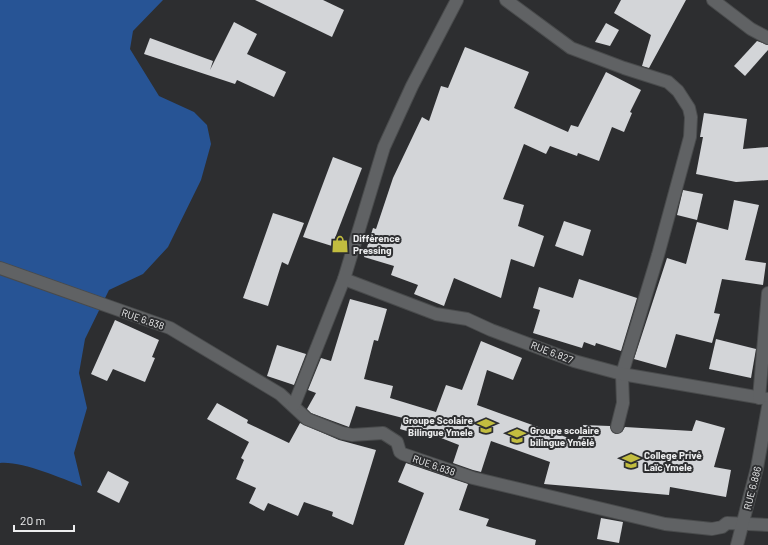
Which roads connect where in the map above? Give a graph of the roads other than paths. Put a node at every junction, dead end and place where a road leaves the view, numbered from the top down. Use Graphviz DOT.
graph roads {
  1 [pos="457,0"];
  2 [pos="506,0"];
  3 [pos="713,0"];
  4 [pos="768,38"];
  5 [pos="0,268"];
  6 [pos="344,279"];
  7 [pos="768,293"];
  8 [pos="622,374"];
  9 [pos="765,401"];
  10 [pos="294,405"];
  11 [pos="617,426"];
  12 [pos="743,522"];
  13 [pos="768,525"];
  14 [pos="737,545"];
  1 -- 6 [label="street"];
  2 -- 8 [label="street"];
  3 -- 4 [label="street"];
  5 -- 10 [label="street, RUE 6.838"];
  6 -- 8 [label="street, RUE 6.827"];
  6 -- 10 [label="street"];
  7 -- 9 [label="street, RUE 6.886"];
  8 -- 9 [label="street, RUE 6.827"];
  8 -- 11 [label="street"];
  9 -- 12 [label="street, RUE 6.886"];
  10 -- 12 [label="street, RUE 6.838"];
  12 -- 13 [label="street, RUE 6.838"];
  12 -- 14 [label="street, RUE 6.886"];
}
